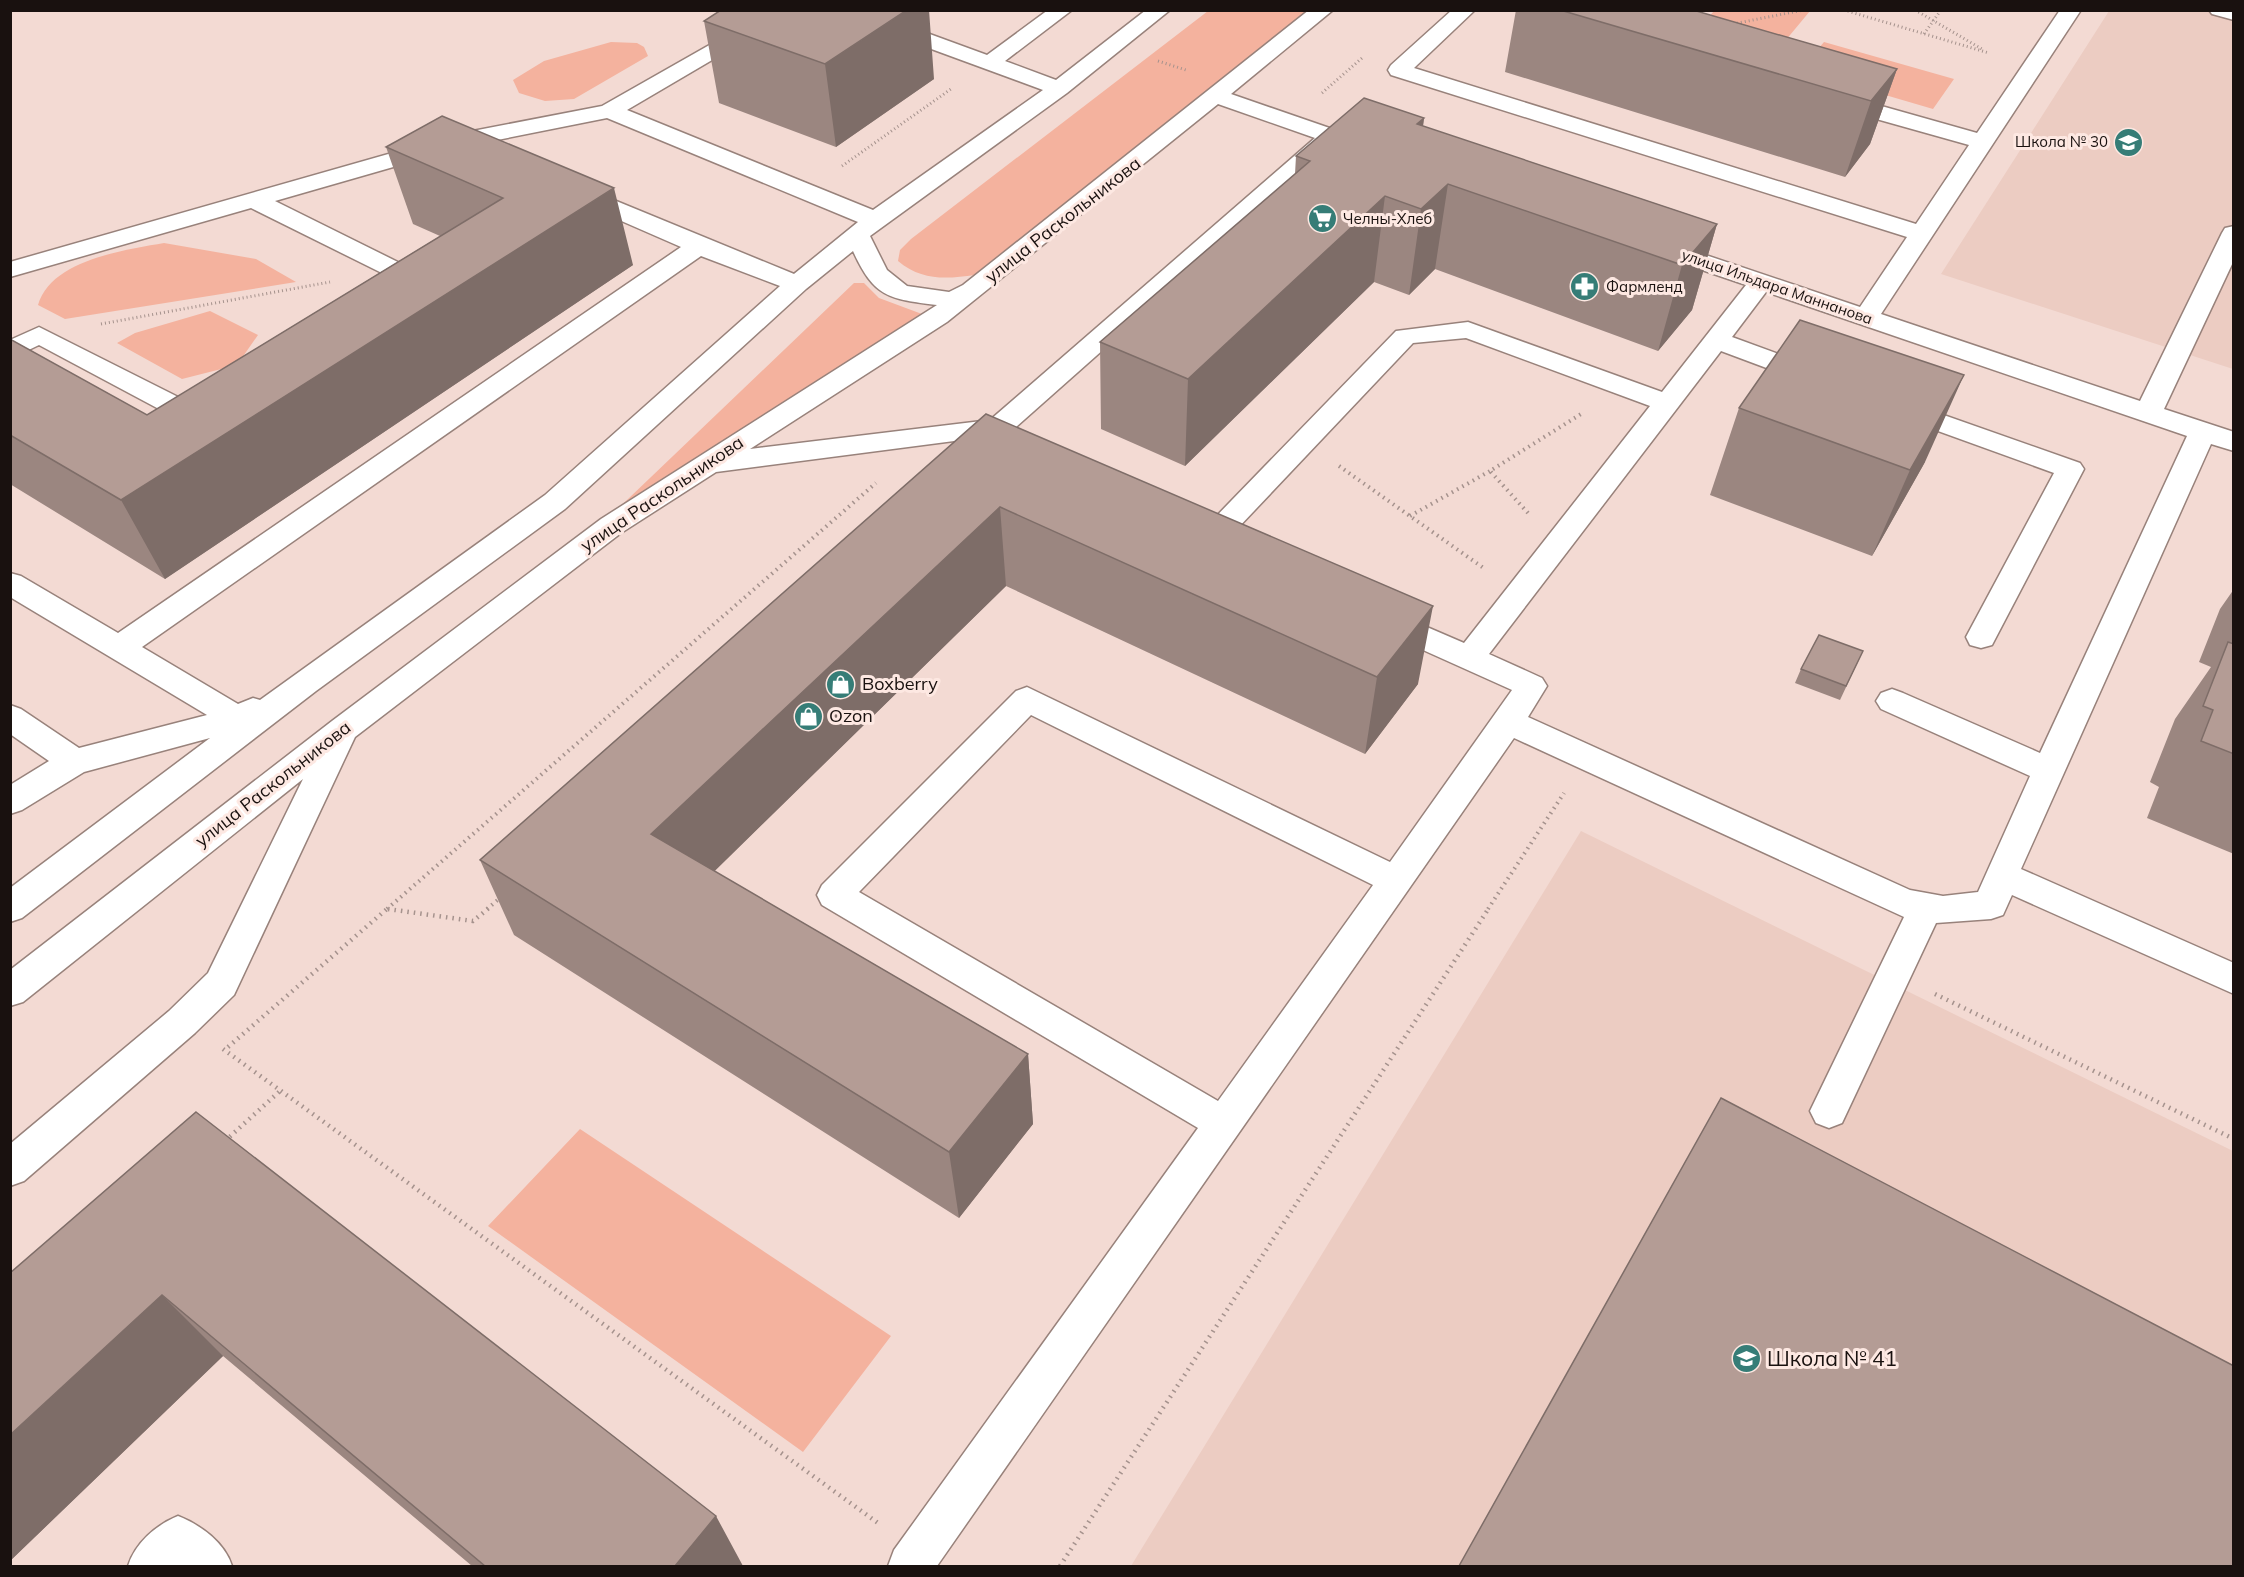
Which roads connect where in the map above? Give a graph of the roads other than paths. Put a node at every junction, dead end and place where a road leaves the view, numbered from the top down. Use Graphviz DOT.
graph roads {
  1 [pos="787,10"];
  2 [pos="843,10"];
  3 [pos="1062,10"];
  4 [pos="1160,10"];
  5 [pos="1323,10"];
  6 [pos="1465,10"];
  7 [pos="2071,10"];
  8 [pos="2219,10"];
  9 [pos="2234,14"];
  10 [pos="989,63"];
  11 [pos="1059,88"];
  12 [pos="1815,94"];
  13 [pos="1218,97"];
  14 [pos="609,111"];
  15 [pos="1331,136"];
  16 [pos="457,141"];
  17 [pos="1984,142"];
  18 [pos="1388,155"];
  19 [pos="490,156"];
  20 [pos="556,184"];
  21 [pos="254,200"];
  22 [pos="866,227"];
  23 [pos="2234,233"];
  24 [pos="1922,234"];
  25 [pos="1637,240"];
  26 [pos="699,246"];
  27 [pos="10,270"];
  28 [pos="996,273"];
  29 [pos="1761,282"];
  30 [pos="797,284"];
  31 [pos="389,301"];
  32 [pos="1866,317"];
  33 [pos="1716,340"];
  34 [pos="10,351"];
  35 [pos="1838,385"];
  36 [pos="227,399"];
  37 [pos="1882,401"];
  38 [pos="1667,403"];
  39 [pos="2148,413"];
  40 [pos="2203,431"];
  41 [pos="968,432"];
  42 [pos="2234,441"];
  43 [pos="1016,454"];
  44 [pos="705,464"];
  45 [pos="1209,541"];
  46 [pos="10,583"];
  47 [pos="1361,610"];
  48 [pos="1981,637"];
  49 [pos="119,648"];
  50 [pos="1469,659"];
  51 [pos="305,683"];
  52 [pos="1892,701"];
  53 [pos="10,717"];
  54 [pos="238,719"];
  55 [pos="1508,722"];
  56 [pos="343,729"];
  57 [pos="74,762"];
  58 [pos="2048,770"];
  59 [pos="10,801"];
  60 [pos="2001,875"];
  61 [pos="1396,881"];
  62 [pos="1926,907"];
  63 [pos="10,908"];
  64 [pos="2234,979"];
  65 [pos="10,991"];
  66 [pos="1829,1111"];
  67 [pos="1224,1125"];
  68 [pos="10,1169"];
  69 [pos="915,1560"];
  70 [pos="150,1566"];
  71 [pos="210,1566"];
  1 -- 14 [label="street"];
  2 -- 10 [label="street"];
  3 -- 10 [label="street"];
  4 -- 11 [label="street"];
  5 -- 13 [label="street, улица Раскольникова"];
  6 -- 24 [label="street"];
  7 -- 17 [label="street"];
  8 -- 9 [label="street"];
  10 -- 11 [label="street"];
  11 -- 22 [label="street"];
  12 -- 17 [label="street"];
  13 -- 15 [label="street"];
  13 -- 28 [label="street, улица Раскольникова"];
  14 -- 16 [label="street"];
  14 -- 22 [label="street"];
  15 -- 18 [label="street"];
  15 -- 41 [label="street"];
  16 -- 19 [label="street"];
  16 -- 21 [label="street"];
  17 -- 24 [label="street"];
  20 -- 26 [label="street"];
  21 -- 27 [label="street"];
  21 -- 31 [label="street"];
  22 -- 28 [label="street"];
  22 -- 30 [label="street"];
  23 -- 39 [label="street"];
  24 -- 32 [label="street"];
  25 -- 29 [label="street, улица Ильдара Маннанова"];
  26 -- 30 [label="street"];
  26 -- 49 [label="street"];
  28 -- 44 [label="street, улица Раскольникова"];
  29 -- 32 [label="street, улица Ильдара Маннанова"];
  29 -- 33 [label="street"];
  30 -- 51 [label="street"];
  32 -- 39 [label="street, улица Ильдара Маннанова"];
  33 -- 35 [label="street"];
  33 -- 38 [label="street"];
  34 -- 36 [label="street"];
  37 -- 48 [label="street"];
  38 -- 45 [label="street"];
  38 -- 50 [label="street"];
  39 -- 40 [label="street, улица Ильдара Маннанова"];
  40 -- 42 [label="street, улица Ильдара Маннанова"];
  40 -- 58 [label="street"];
  41 -- 43 [label="street"];
  41 -- 44 [label="street"];
  44 -- 56 [label="street, улица Раскольникова"];
  46 -- 49 [label="street"];
  47 -- 50 [label="street"];
  49 -- 54 [label="street"];
  50 -- 55 [label="street"];
  51 -- 54 [label="street"];
  51 -- 63 [label="street"];
  52 -- 58 [label="street"];
  53 -- 57 [label="street"];
  54 -- 57 [label="street"];
  55 -- 61 [label="street"];
  55 -- 62 [label="street"];
  56 -- 65 [label="street, улица Раскольникова"];
  56 -- 68 [label="street"];
  57 -- 59 [label="street"];
  58 -- 60 [label="street"];
  60 -- 62 [label="street"];
  60 -- 64 [label="street"];
  61 -- 67 [label="street"];
  61 -- 67 [label="street"];
  62 -- 66 [label="street"];
  67 -- 69 [label="street"];
  70 -- 71 [label="street"];
}
